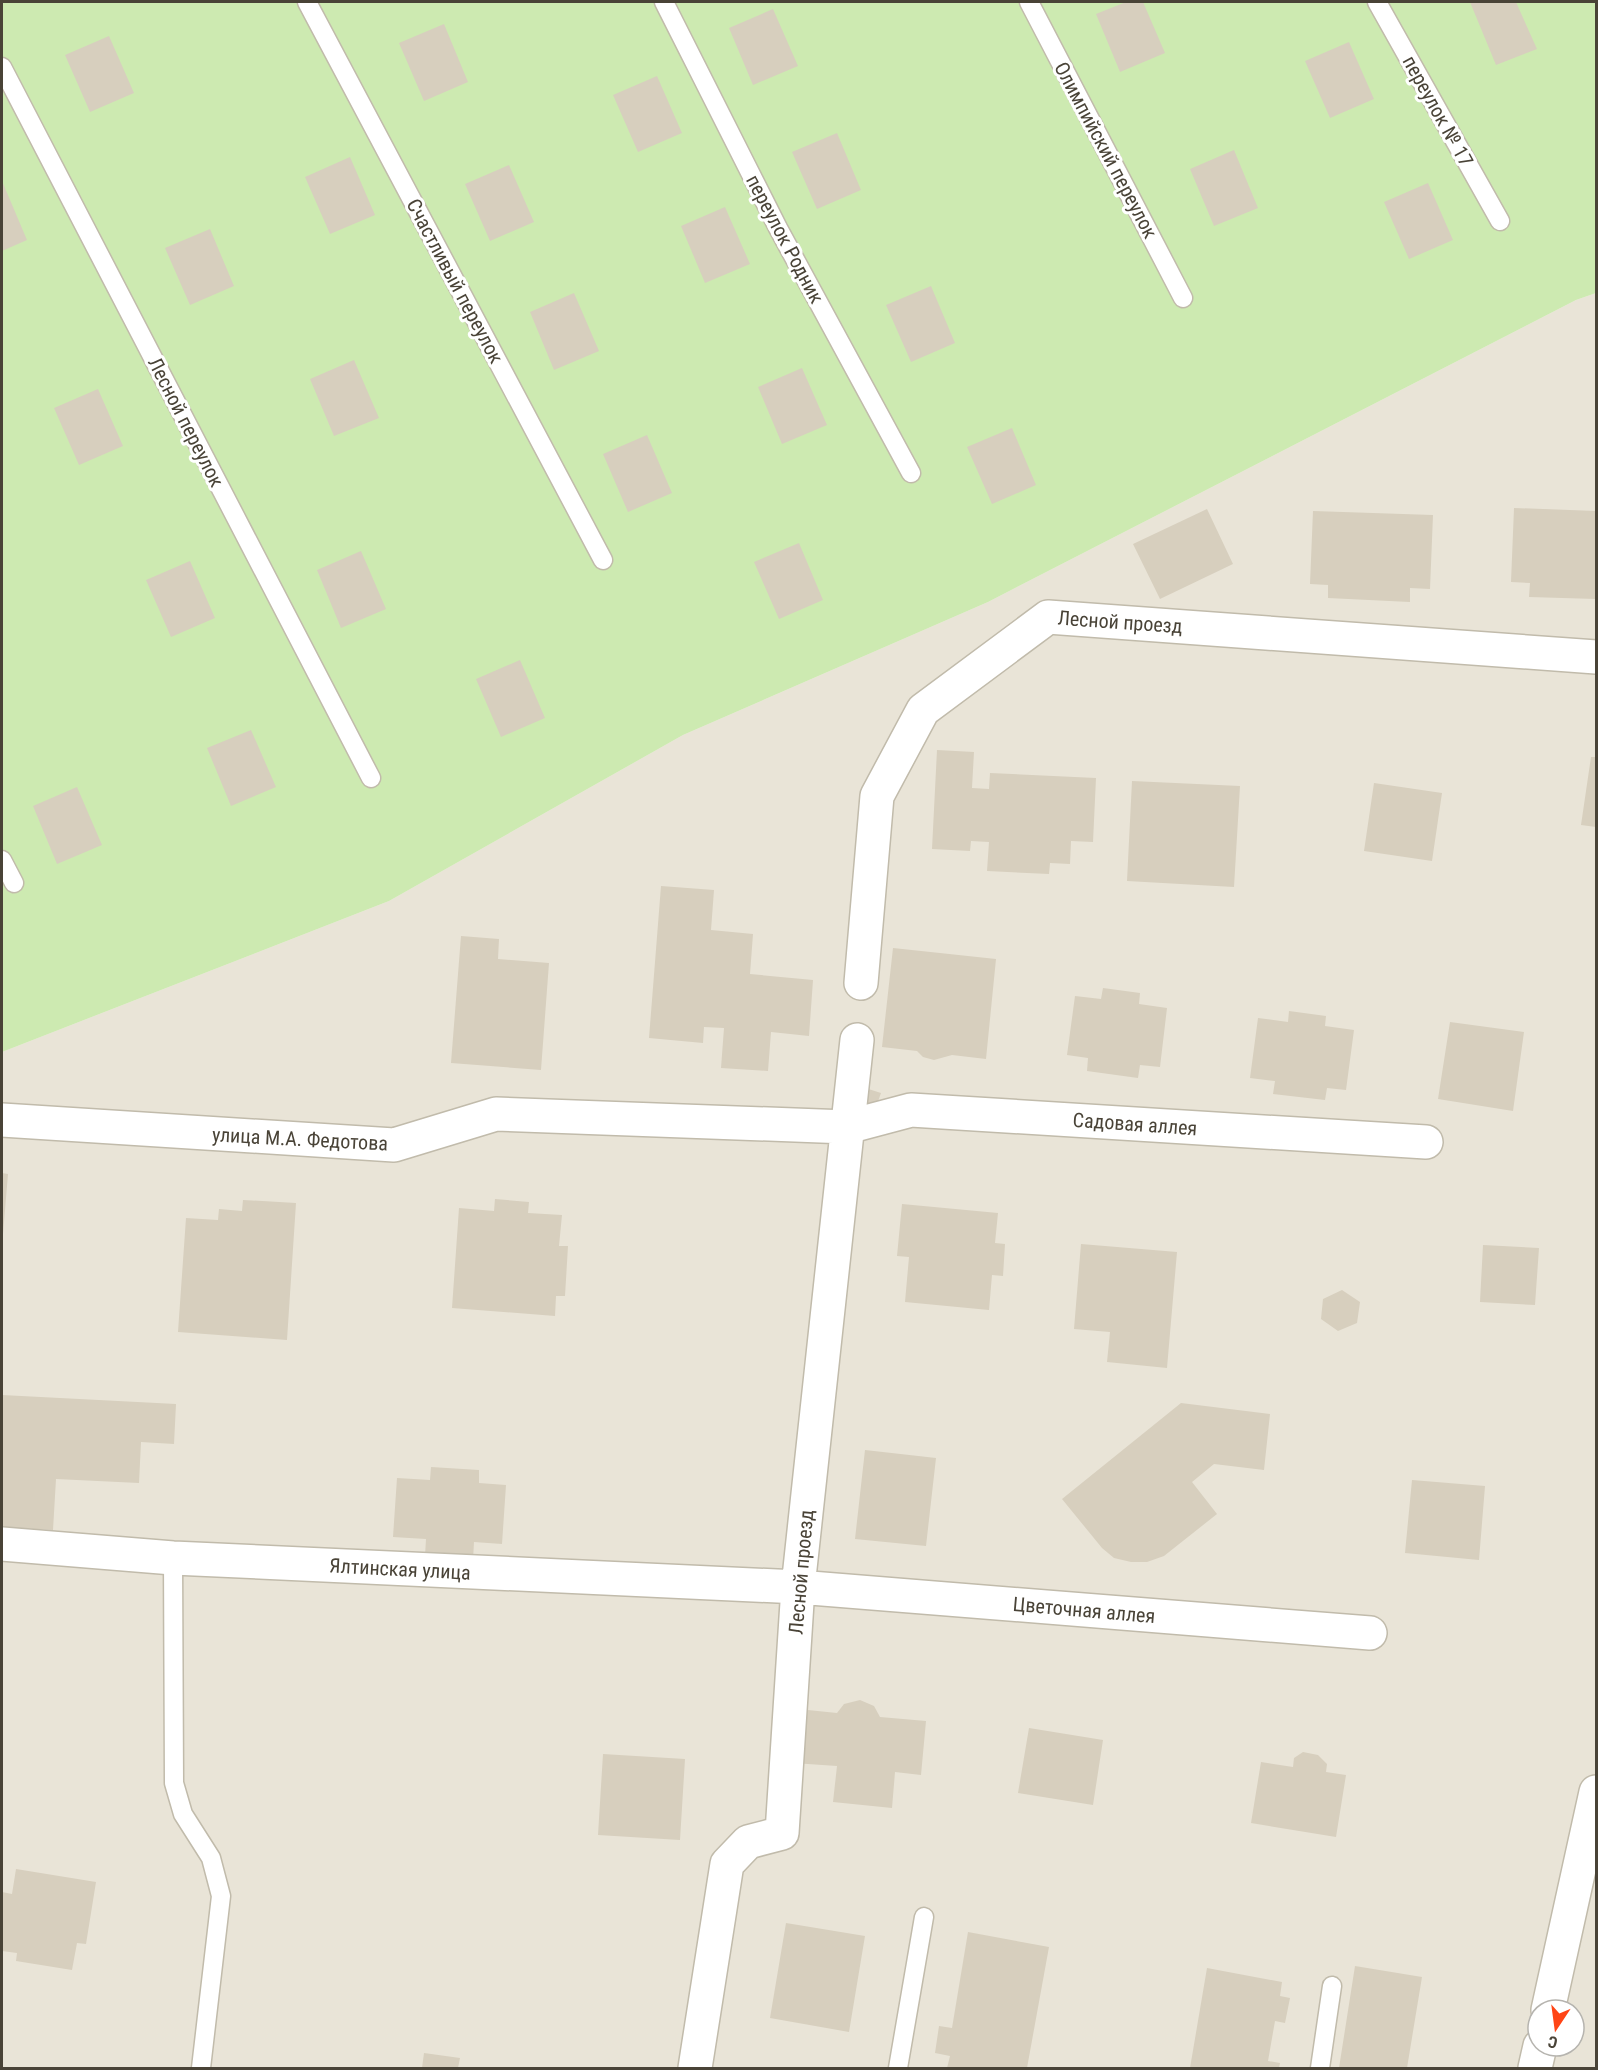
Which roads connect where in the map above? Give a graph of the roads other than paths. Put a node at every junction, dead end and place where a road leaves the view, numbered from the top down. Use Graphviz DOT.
graph roads {
  1 [pos="307,2"];
  2 [pos="664,2"];
  3 [pos="1029,2"];
  4 [pos="1377,2"];
  5 [pos="2,67"];
  6 [pos="1500,221"];
  7 [pos="1183,298"];
  8 [pos="910,473"];
  9 [pos="603,560"];
  10 [pos="1596,657"];
  11 [pos="371,778"];
  12 [pos="2,860"];
  13 [pos="14,883"];
  14 [pos="861,983"];
  15 [pos="856,1040"];
  16 [pos="2,1120"];
  17 [pos="847,1127"];
  18 [pos="1426,1142"];
  19 [pos="2,1544"];
  20 [pos="173,1558"];
  21 [pos="798,1587"];
  22 [pos="1370,1633"];
  23 [pos="1596,1792"];
  24 [pos="924,1917"];
  25 [pos="1332,1986"];
  26 [pos="1551,1998"];
  27 [pos="201,2068"];
  28 [pos="695,2068"];
  29 [pos="898,2068"];
  30 [pos="1320,2068"];
  1 -- 9 [label="lane, Счастливый переулок"];
  2 -- 8 [label="lane, переулок Родник"];
  3 -- 7 [label="lane, Олимпийский переулок"];
  4 -- 6 [label="lane, переулок № 17"];
  5 -- 11 [label="lane, Лесной переулок"];
  10 -- 14 [label="street, Лесной проезд"];
  12 -- 13 [label="lane"];
  15 -- 17 [label="street, Лесной проезд"];
  16 -- 17 [label="street, улица М.А. Федотова"];
  17 -- 18 [label="street, Садовая аллея"];
  17 -- 21 [label="street, Лесной проезд"];
  19 -- 20 [label="street, Ялтинская улица"];
  20 -- 21 [label="street, Ялтинская улица"];
  20 -- 27 [label="lane"];
  21 -- 22 [label="street, Цветочная аллея"];
  21 -- 28 [label="street, Лесной проезд"];
  23 -- 26 [label="street"];
  24 -- 29 [label="lane"];
  25 -- 30 [label="lane"];
}
